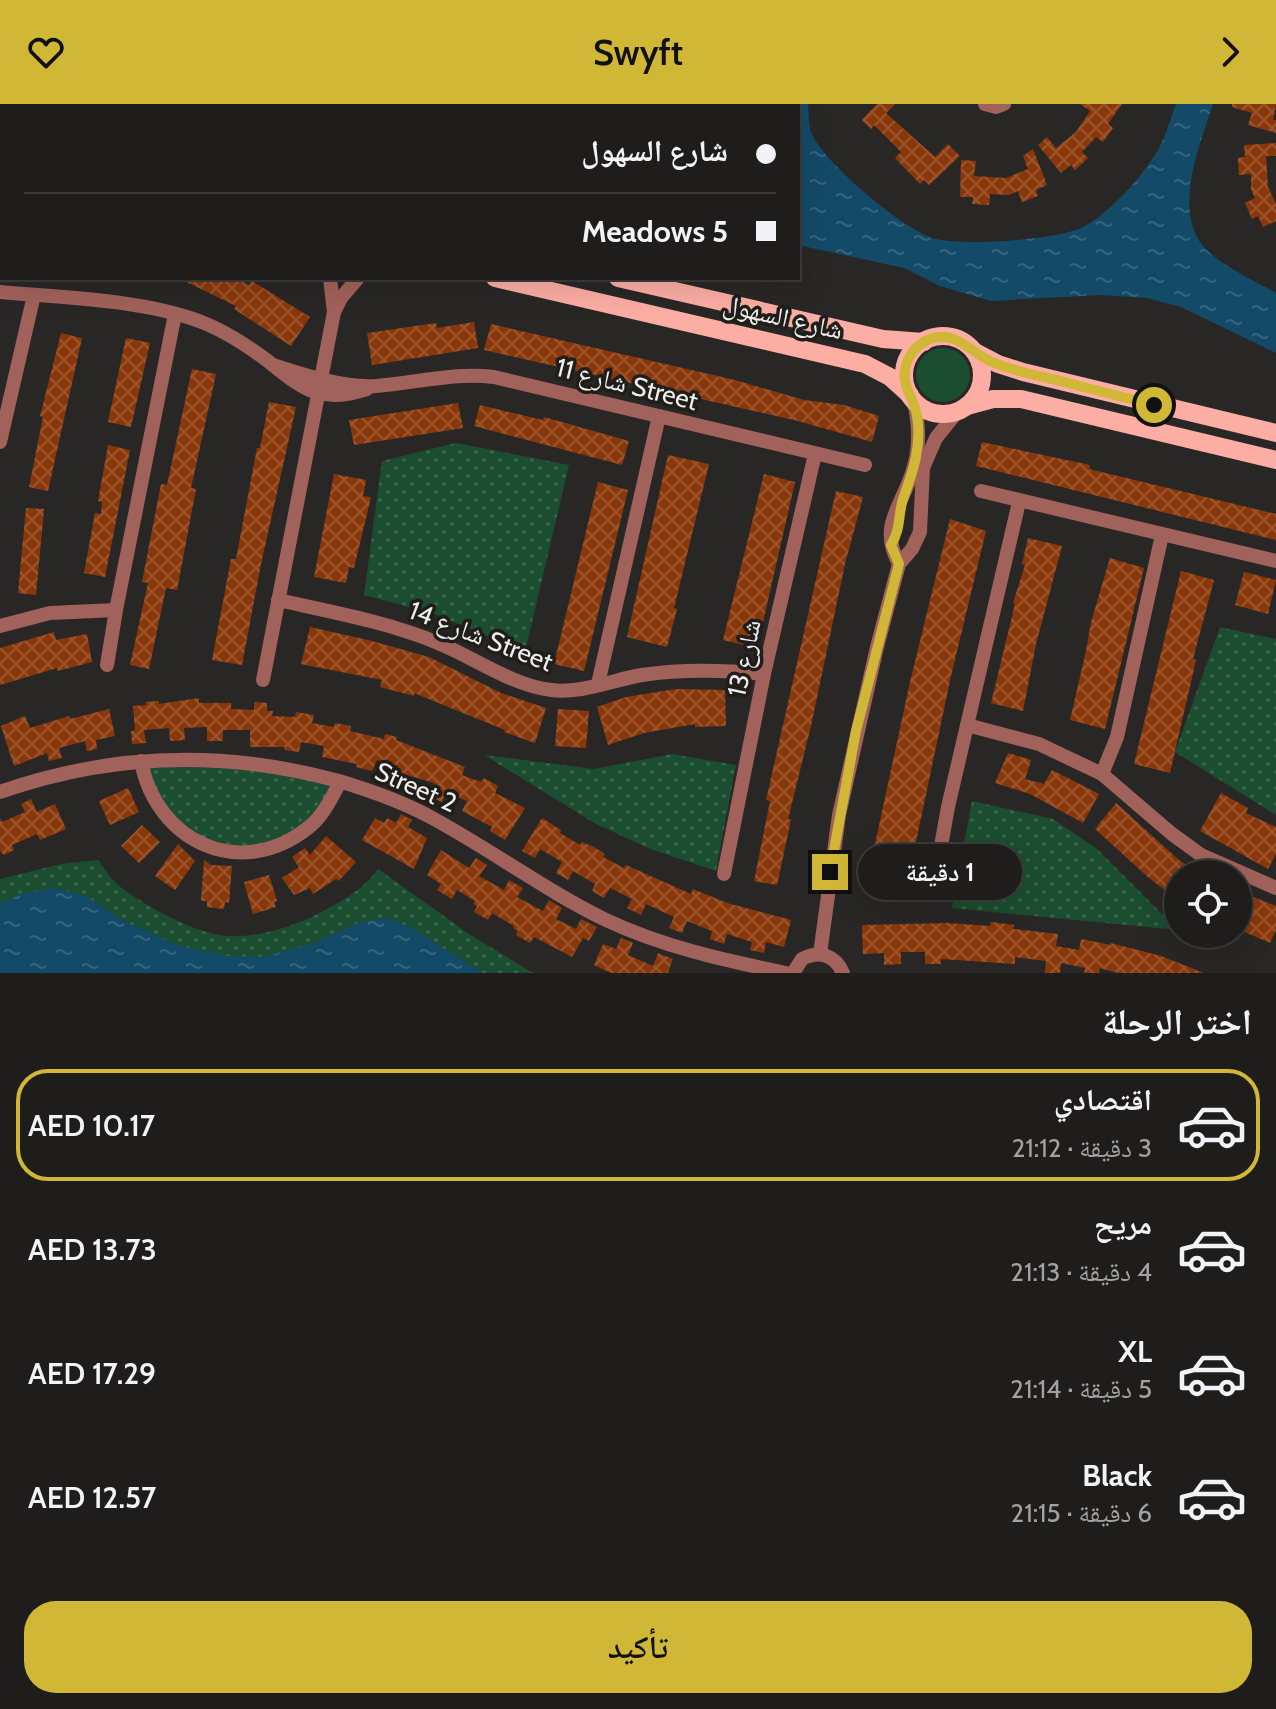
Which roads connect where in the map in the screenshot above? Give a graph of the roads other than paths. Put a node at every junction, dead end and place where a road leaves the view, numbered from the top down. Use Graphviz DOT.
graph roads {
  1 [pos="985,104"];
  2 [pos="1004,104"];
  3 [pos="321,280"];
  4 [pos="330,280"];
  5 [pos="356,280"];
  6 [pos="504,280"];
  7 [pos="627,280"];
  8 [pos="0,292"];
  9 [pos="34,295"];
  10 [pos="334,306"];
  11 [pos="175,314"];
  12 [pos="924,342"];
  13 [pos="975,352"];
  14 [pos="273,365"];
  15 [pos="323,378"];
  16 [pos="375,386"];
  17 [pos="320,394"];
  18 [pos="912,398"];
  19 [pos="962,409"];
  20 [pos="659,416"];
  21 [pos="1276,433"];
  22 [pos="0,442"];
  23 [pos="815,454"];
  24 [pos="1276,460"];
  25 [pos="865,465"];
  26 [pos="981,491"];
  27 [pos="902,502"];
  28 [pos="1019,502"];
  29 [pos="921,506"];
  30 [pos="1162,535"];
  31 [pos="891,545"];
  32 [pos="912,549"];
  33 [pos="1276,561"];
  34 [pos="899,564"];
  35 [pos="278,600"];
  36 [pos="116,610"];
  37 [pos="0,626"];
  38 [pos="107,665"];
  39 [pos="764,674"];
  40 [pos="263,680"];
  41 [pos="598,684"];
  42 [pos="967,725"];
  43 [pos="141,761"];
  44 [pos="1102,774"];
  45 [pos="340,782"];
  46 [pos="0,792"];
  47 [pos="724,874"];
  48 [pos="1276,888"];
  49 [pos="933,891"];
  50 [pos="820,954"];
  51 [pos="786,973"];
  52 [pos="793,973"];
  53 [pos="843,973"];
  1 -- 2 [label="street"];
  3 -- 10 [label="street"];
  4 -- 10 [label="street"];
  5 -- 10 [label="street"];
  6 -- 18 [label="main road, شارع السهول"];
  7 -- 12 [label="main road, شارع السهول"];
  8 -- 9 [label="street"];
  9 -- 11 [label="street"];
  9 -- 22 [label="street"];
  10 -- 15 [label="street"];
  11 -- 14 [label="street"];
  11 -- 36 [label="street"];
  12 -- 13 [label="main road"];
  12 -- 18 [label="main road"];
  13 -- 19 [label="main road"];
  13 -- 21 [label="main road"];
  14 -- 15 [label="street, شارع 11 Street"];
  14 -- 17 [label="street"];
  15 -- 16 [label="street, شارع 11 Street"];
  15 -- 17 [label="street"];
  16 -- 17 [label="street, شارع 11 Street"];
  16 -- 20 [label="street, شارع 11 Street"];
  17 -- 35 [label="street"];
  18 -- 19 [label="main road"];
  18 -- 27 [label="street"];
  19 -- 24 [label="main road"];
  19 -- 29 [label="street"];
  20 -- 23 [label="street, شارع 11 Street"];
  20 -- 41 [label="street"];
  23 -- 25 [label="street, شارع 11 Street"];
  23 -- 39 [label="street, شارع 13"];
  26 -- 28 [label="street"];
  27 -- 29 [label="street"];
  27 -- 31 [label="street"];
  28 -- 30 [label="street"];
  28 -- 42 [label="street"];
  29 -- 32 [label="street"];
  30 -- 33 [label="street"];
  30 -- 44 [label="street"];
  31 -- 32 [label="street"];
  31 -- 34 [label="street"];
  32 -- 34 [label="street"];
  34 -- 50 [label="street"];
  35 -- 40 [label="street"];
  35 -- 41 [label="street, شارع 14 Street"];
  36 -- 37 [label="street"];
  36 -- 38 [label="street"];
  39 -- 41 [label="street, شارع 14 Street"];
  39 -- 47 [label="street, شارع 13"];
  42 -- 44 [label="street"];
  42 -- 49 [label="street"];
  43 -- 45 [label="street, Street 2"];
  43 -- 45 [label="street"];
  43 -- 46 [label="street, Street 2"];
  44 -- 48 [label="street"];
  45 -- 51 [label="street, Street 2"];
  50 -- 52 [label="street"];
  50 -- 53 [label="street"];
}
